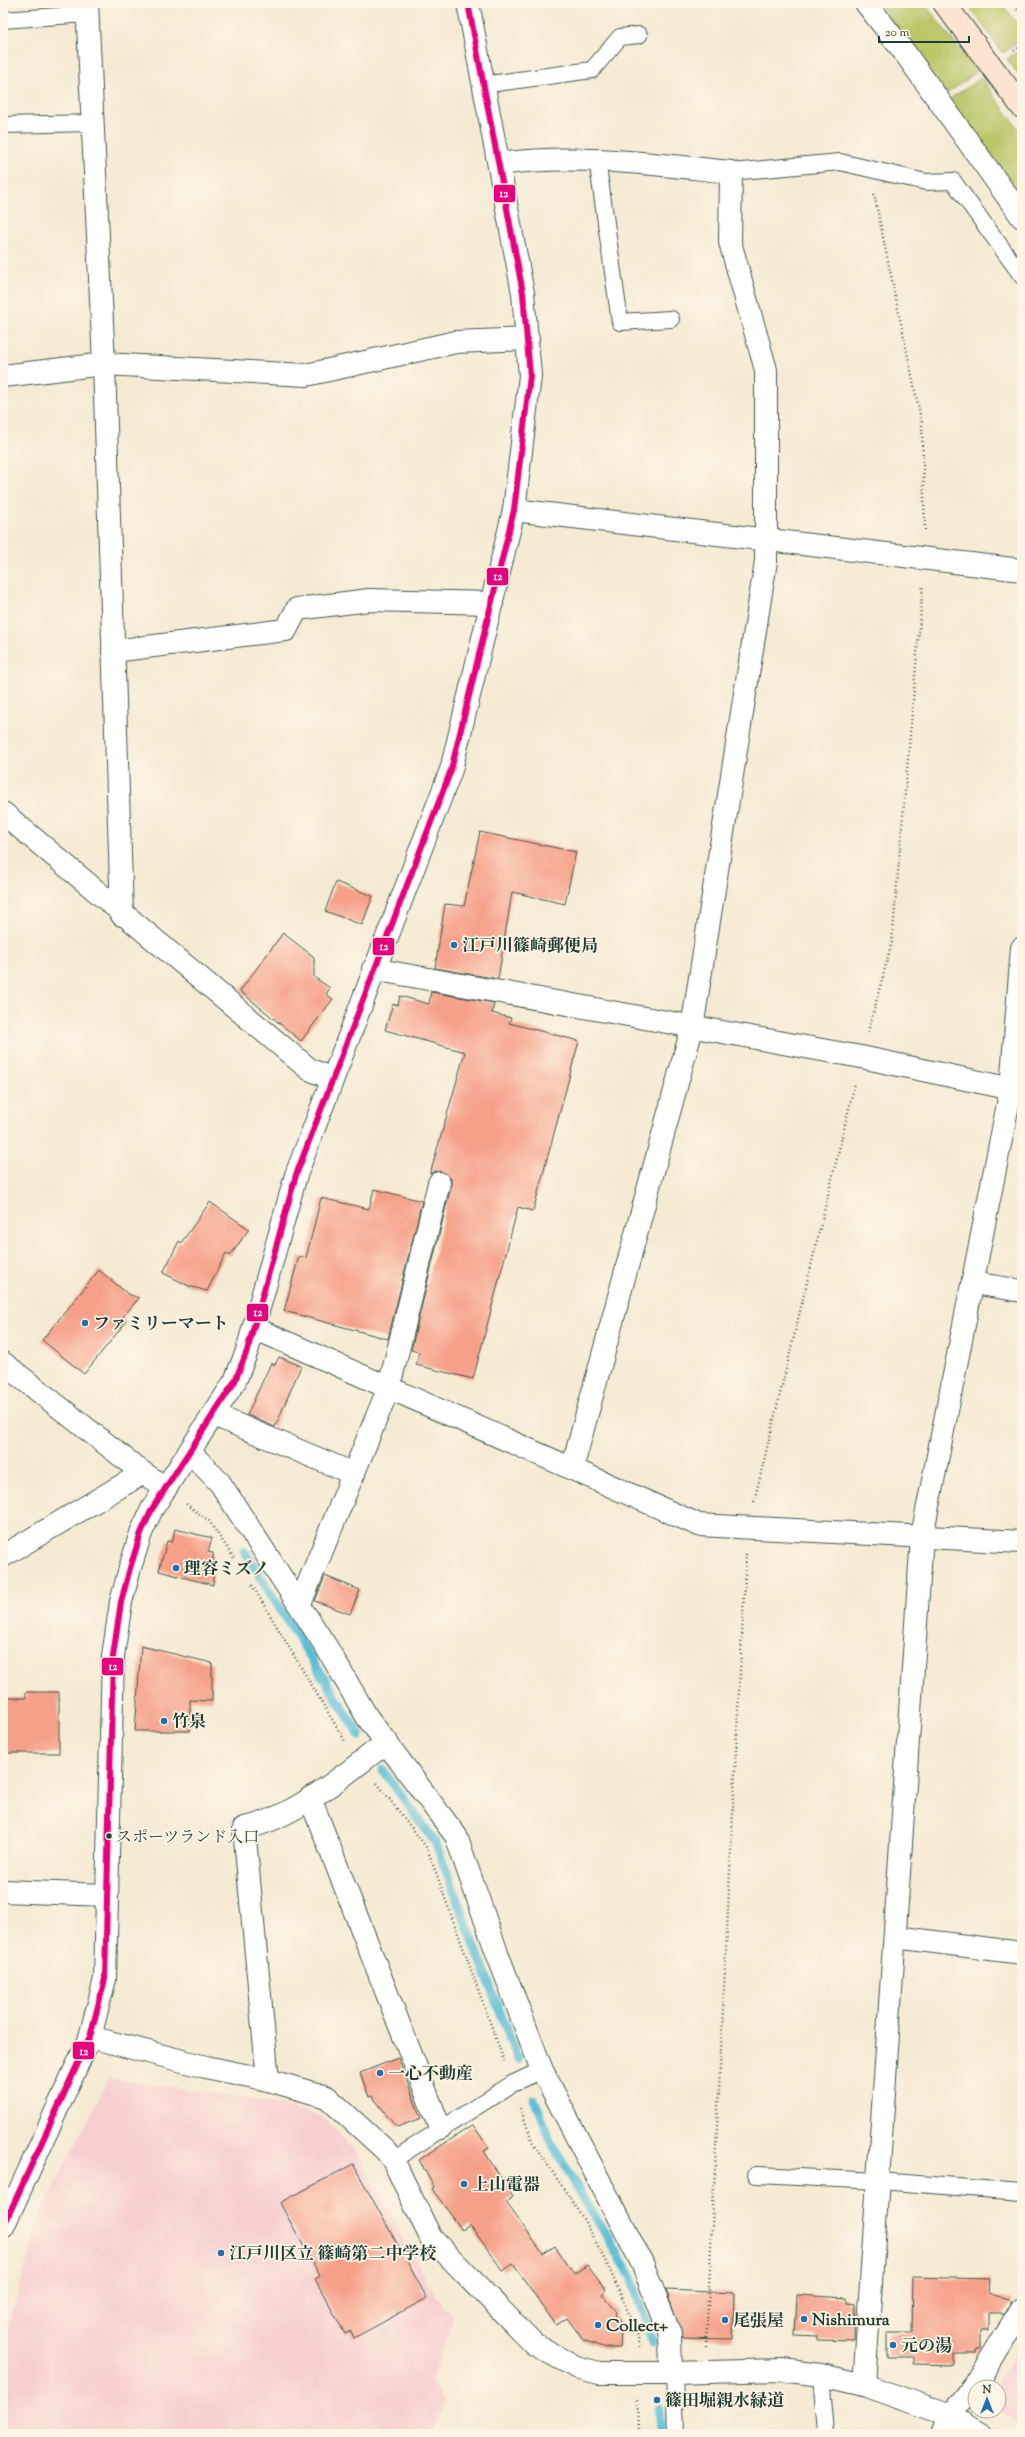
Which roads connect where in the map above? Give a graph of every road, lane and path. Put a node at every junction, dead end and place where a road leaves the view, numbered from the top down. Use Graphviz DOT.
graph roads {
  1 [pos="468,3"];
  2 [pos="866,3"];
  3 [pos="944,3"];
  4 [pos="1012,3"];
  5 [pos="87,8"];
  6 [pos="1022,15"];
  7 [pos="3,20"];
  8 [pos="639,35"];
  9 [pos="482,85"];
  10 [pos="1022,107"];
  11 [pos="93,123"];
  12 [pos="3,126"];
  13 [pos="597,159"];
  14 [pos="499,164"];
  15 [pos="869,168"];
  16 [pos="731,172"];
  17 [pos="1022,217"];
  18 [pos="1022,276"];
  19 [pos="670,319"];
  20 [pos="528,339"];
  21 [pos="104,364"];
  22 [pos="3,376"];
  23 [pos="514,510"];
  24 [pos="767,541"];
  25 [pos="925,559"];
  26 [pos="1022,570"];
  27 [pos="492,603"];
  28 [pos="113,651"];
  29 [pos="3,813"];
  30 [pos="122,915"];
  31 [pos="1022,958"];
  32 [pos="373,969"];
  33 [pos="692,1028"];
  34 [pos="861,1057"];
  35 [pos="332,1079"];
  36 [pos="1016,1090"];
  37 [pos="439,1183"];
  38 [pos="973,1283"];
  39 [pos="1022,1291"];
  40 [pos="254,1328"];
  41 [pos="3,1363"];
  42 [pos="389,1388"];
  43 [pos="214,1415"];
  44 [pos="190,1452"];
  45 [pos="572,1469"];
  46 [pos="143,1473"];
  47 [pos="354,1474"];
  48 [pos="166,1488"];
  49 [pos="184,1503"];
  50 [pos="748,1527"];
  51 [pos="922,1536"];
  52 [pos="1022,1542"];
  53 [pos="3,1556"];
  54 [pos="237,1562"];
  55 [pos="249,1581"];
  56 [pos="300,1604"];
  57 [pos="387,1742"];
  58 [pos="361,1762"];
  59 [pos="310,1798"];
  60 [pos="3,1891"];
  61 [pos="106,1895"];
  62 [pos="895,1937"];
  63 [pos="1022,1952"];
  64 [pos="90,2037"];
  65 [pos="542,2070"];
  66 [pos="268,2080"];
  67 [pos="512,2084"];
  68 [pos="440,2128"];
  69 [pos="393,2160"];
  70 [pos="756,2175"];
  71 [pos="879,2181"];
  72 [pos="1022,2192"];
  73 [pos="3,2227"];
  74 [pos="1022,2308"];
  75 [pos="640,2351"];
  76 [pos="705,2372"];
  77 [pos="673,2373"];
  78 [pos="822,2375"];
  79 [pos="864,2385"];
  80 [pos="637,2394"];
  81 [pos="947,2425"];
  82 [pos="638,2434"];
  83 [pos="676,2434"];
  84 [pos="826,2434"];
  85 [pos="981,2434"];
  1 -- 9 [label="street"];
  2 -- 17 [label="street"];
  3 -- 10 [label="main road"];
  4 -- 6 [label="path"];
  5 -- 7 [label="lane"];
  5 -- 11 [label="street"];
  8 -- 9 [label="lane"];
  9 -- 14 [label="street"];
  11 -- 12 [label="lane"];
  11 -- 21 [label="street"];
  13 -- 14 [label="street"];
  13 -- 16 [label="street"];
  13 -- 19 [label="lane"];
  14 -- 20 [label="street"];
  15 -- 16 [label="lane"];
  15 -- 18 [label="lane"];
  15 -- 25 [label="path"];
  16 -- 24 [label="street"];
  20 -- 21 [label="street"];
  20 -- 23 [label="street"];
  21 -- 22 [label="street"];
  21 -- 28 [label="street"];
  23 -- 24 [label="street"];
  23 -- 27 [label="street"];
  24 -- 25 [label="street"];
  24 -- 33 [label="street"];
  25 -- 26 [label="street"];
  25 -- 34 [label="path"];
  27 -- 28 [label="street"];
  27 -- 32 [label="street"];
  28 -- 30 [label="street"];
  29 -- 30 [label="street"];
  30 -- 35 [label="street"];
  31 -- 36 [label="street"];
  32 -- 33 [label="street"];
  32 -- 35 [label="street"];
  33 -- 34 [label="street"];
  33 -- 45 [label="street"];
  34 -- 36 [label="street"];
  34 -- 50 [label="path"];
  35 -- 40 [label="street"];
  36 -- 38 [label="street"];
  37 -- 42 [label="street"];
  38 -- 39 [label="street"];
  38 -- 51 [label="street"];
  40 -- 42 [label="street"];
  40 -- 43 [label="street"];
  41 -- 46 [label="street"];
  42 -- 45 [label="street"];
  42 -- 47 [label="street"];
  43 -- 44 [label="street"];
  43 -- 47 [label="street"];
  44 -- 48 [label="street"];
  44 -- 56 [label="street"];
  45 -- 50 [label="street"];
  46 -- 48 [label="street"];
  46 -- 53 [label="street"];
  47 -- 56 [label="street"];
  48 -- 61 [label="street"];
  49 -- 54 [label="path"];
  50 -- 51 [label="street"];
  50 -- 76 [label="path"];
  51 -- 52 [label="street"];
  51 -- 62 [label="street"];
  55 -- 58 [label="path"];
  56 -- 57 [label="street"];
  57 -- 58 [label="street"];
  57 -- 65 [label="street"];
  58 -- 59 [label="street"];
  58 -- 67 [label="path"];
  59 -- 66 [label="street"];
  59 -- 68 [label="street"];
  60 -- 61 [label="street"];
  61 -- 64 [label="street"];
  62 -- 63 [label="street"];
  62 -- 71 [label="street"];
  64 -- 66 [label="street"];
  64 -- 73 [label="street"];
  65 -- 67 [label="lane"];
  65 -- 77 [label="street"];
  66 -- 69 [label="street"];
  67 -- 68 [label="lane"];
  67 -- 75 [label="path"];
  68 -- 69 [label="lane"];
  69 -- 77 [label="street"];
  70 -- 71 [label="lane"];
  71 -- 72 [label="lane"];
  71 -- 79 [label="street"];
  74 -- 81 [label="street"];
  76 -- 77 [label="street"];
  76 -- 78 [label="street"];
  77 -- 83 [label="lane"];
  78 -- 79 [label="street"];
  78 -- 84 [label="lane"];
  79 -- 81 [label="street"];
  80 -- 82 [label="path"];
  81 -- 85 [label="street"];
}
